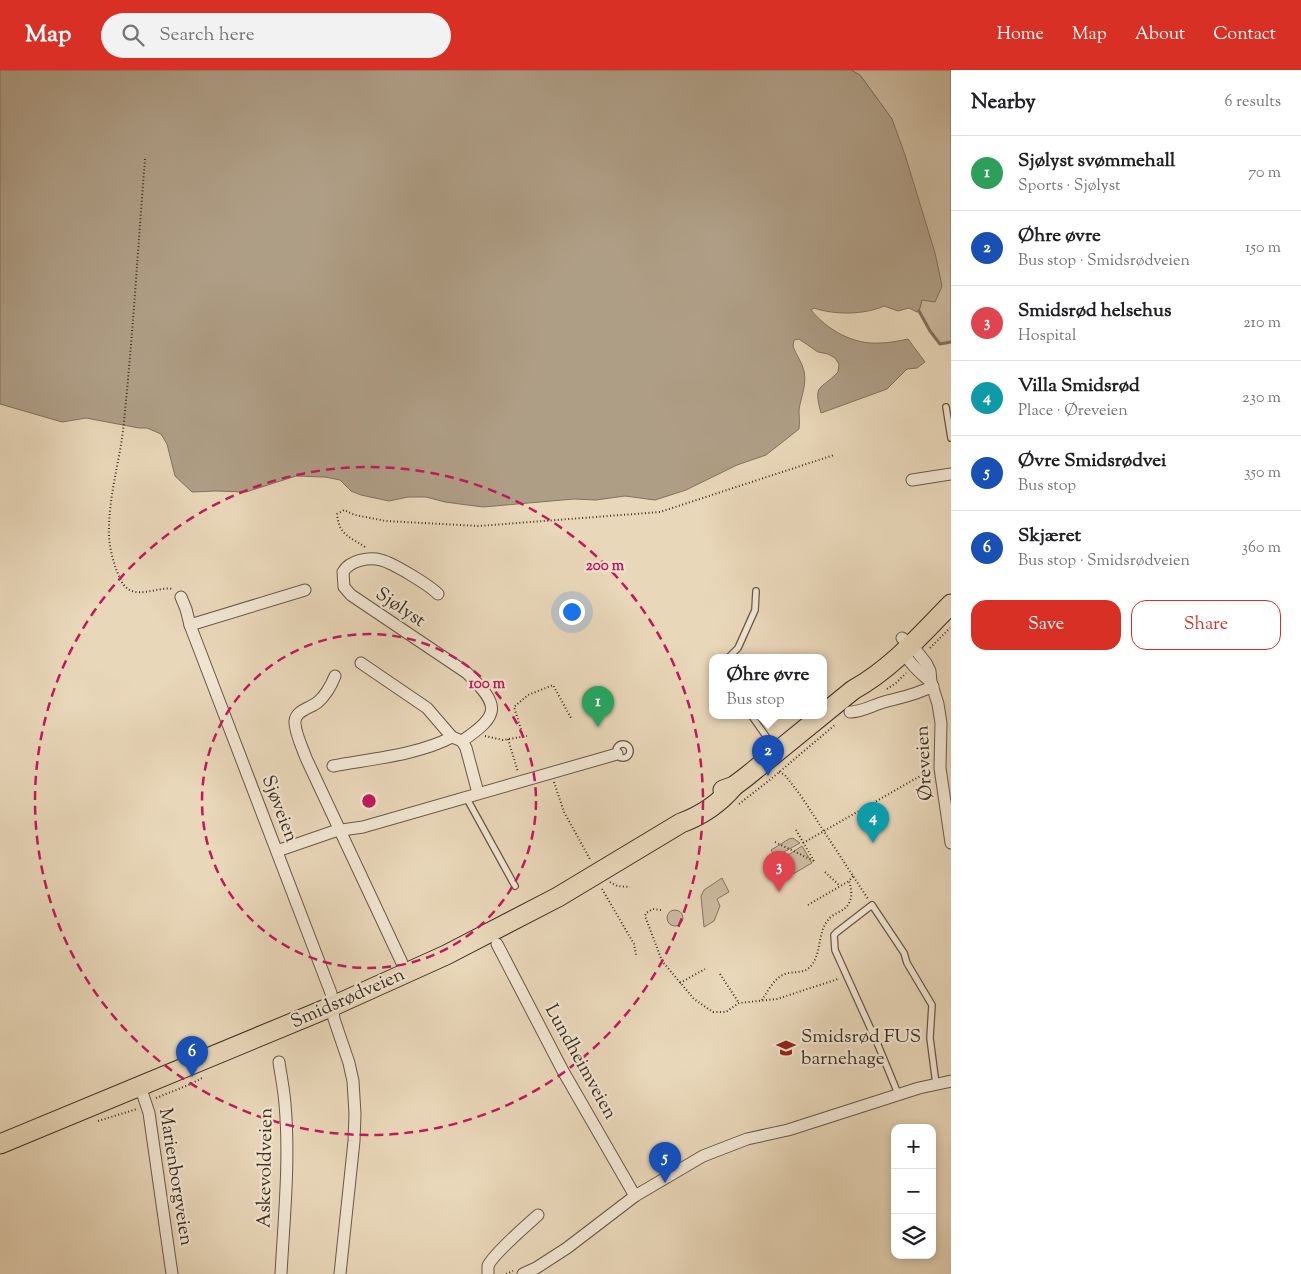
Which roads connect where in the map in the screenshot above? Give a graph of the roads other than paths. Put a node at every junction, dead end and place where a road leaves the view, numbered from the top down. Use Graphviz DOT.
graph roads {
  1 [pos="946,407"];
  2 [pos="951,438"];
  3 [pos="951,474"];
  4 [pos="912,480"];
  5 [pos="305,590"];
  6 [pos="951,590"];
  7 [pos="756,591"];
  8 [pos="438,594"];
  9 [pos="181,597"];
  10 [pos="951,604"];
  11 [pos="190,625"];
  12 [pos="911,647"];
  13 [pos="732,654"];
  14 [pos="361,663"];
  15 [pos="335,676"];
  16 [pos="932,684"];
  17 [pos="827,709"];
  18 [pos="850,712"];
  19 [pos="754,719"];
  20 [pos="813,719"];
  21 [pos="457,739"];
  22 [pos="778,752"];
  23 [pos="617,754"];
  24 [pos="333,766"];
  25 [pos="478,793"];
  26 [pos="466,797"];
  27 [pos="339,830"];
  28 [pos="951,843"];
  29 [pos="277,851"];
  30 [pos="515,886"];
  31 [pos="497,944"];
  32 [pos="402,964"];
  33 [pos="333,1006"];
  34 [pos="279,1062"];
  35 [pos="951,1081"];
  36 [pos="936,1084"];
  37 [pos="140,1086"];
  38 [pos="899,1096"];
  39 [pos="0,1144"];
  40 [pos="635,1196"];
  41 [pos="538,1215"];
  42 [pos="172,1274"];
  43 [pos="281,1274"];
  44 [pos="340,1274"];
  45 [pos="488,1274"];
  46 [pos="523,1274"];
  1 -- 2 [label="lane"];
  3 -- 4 [label="street"];
  5 -- 11 [label="street"];
  6 -- 12 [label="main road, Smidsrødveien"];
  7 -- 13 [label="lane"];
  8 -- 21 [label="street, Sjølyst"];
  9 -- 11 [label="street, Sjøveien"];
  10 -- 12 [label="main road, Smidsrødveien"];
  11 -- 29 [label="street, Sjøveien"];
  12 -- 16 [label="street"];
  12 -- 17 [label="main road, Smidsrødveien"];
  14 -- 21 [label="street"];
  15 -- 27 [label="street"];
  16 -- 18 [label="street"];
  16 -- 28 [label="street, Øreveien"];
  19 -- 22 [label="lane"];
  20 -- 22 [label="main road, Smidsrødveien"];
  21 -- 24 [label="street, Sjølyst"];
  21 -- 25 [label="street"];
  22 -- 33 [label="main road, Smidsrødveien"];
  23 -- 25 [label="street"];
  25 -- 26 [label="street"];
  26 -- 27 [label="street"];
  26 -- 30 [label="lane"];
  27 -- 29 [label="street"];
  27 -- 32 [label="street, Smidsrødveien"];
  29 -- 33 [label="street, Sjøveien"];
  31 -- 40 [label="street, Lundheimveien"];
  33 -- 37 [label="main road, Smidsrødveien"];
  33 -- 44 [label="street, Sjøveien"];
  34 -- 43 [label="street, Askevoldveien"];
  35 -- 36 [label="street"];
  36 -- 38 [label="street"];
  36 -- 38 [label="lane"];
  37 -- 39 [label="main road, Smidsrødveien"];
  37 -- 42 [label="street, Marienborgveien"];
  38 -- 40 [label="street"];
  40 -- 46 [label="street"];
  41 -- 45 [label="street"];
}
